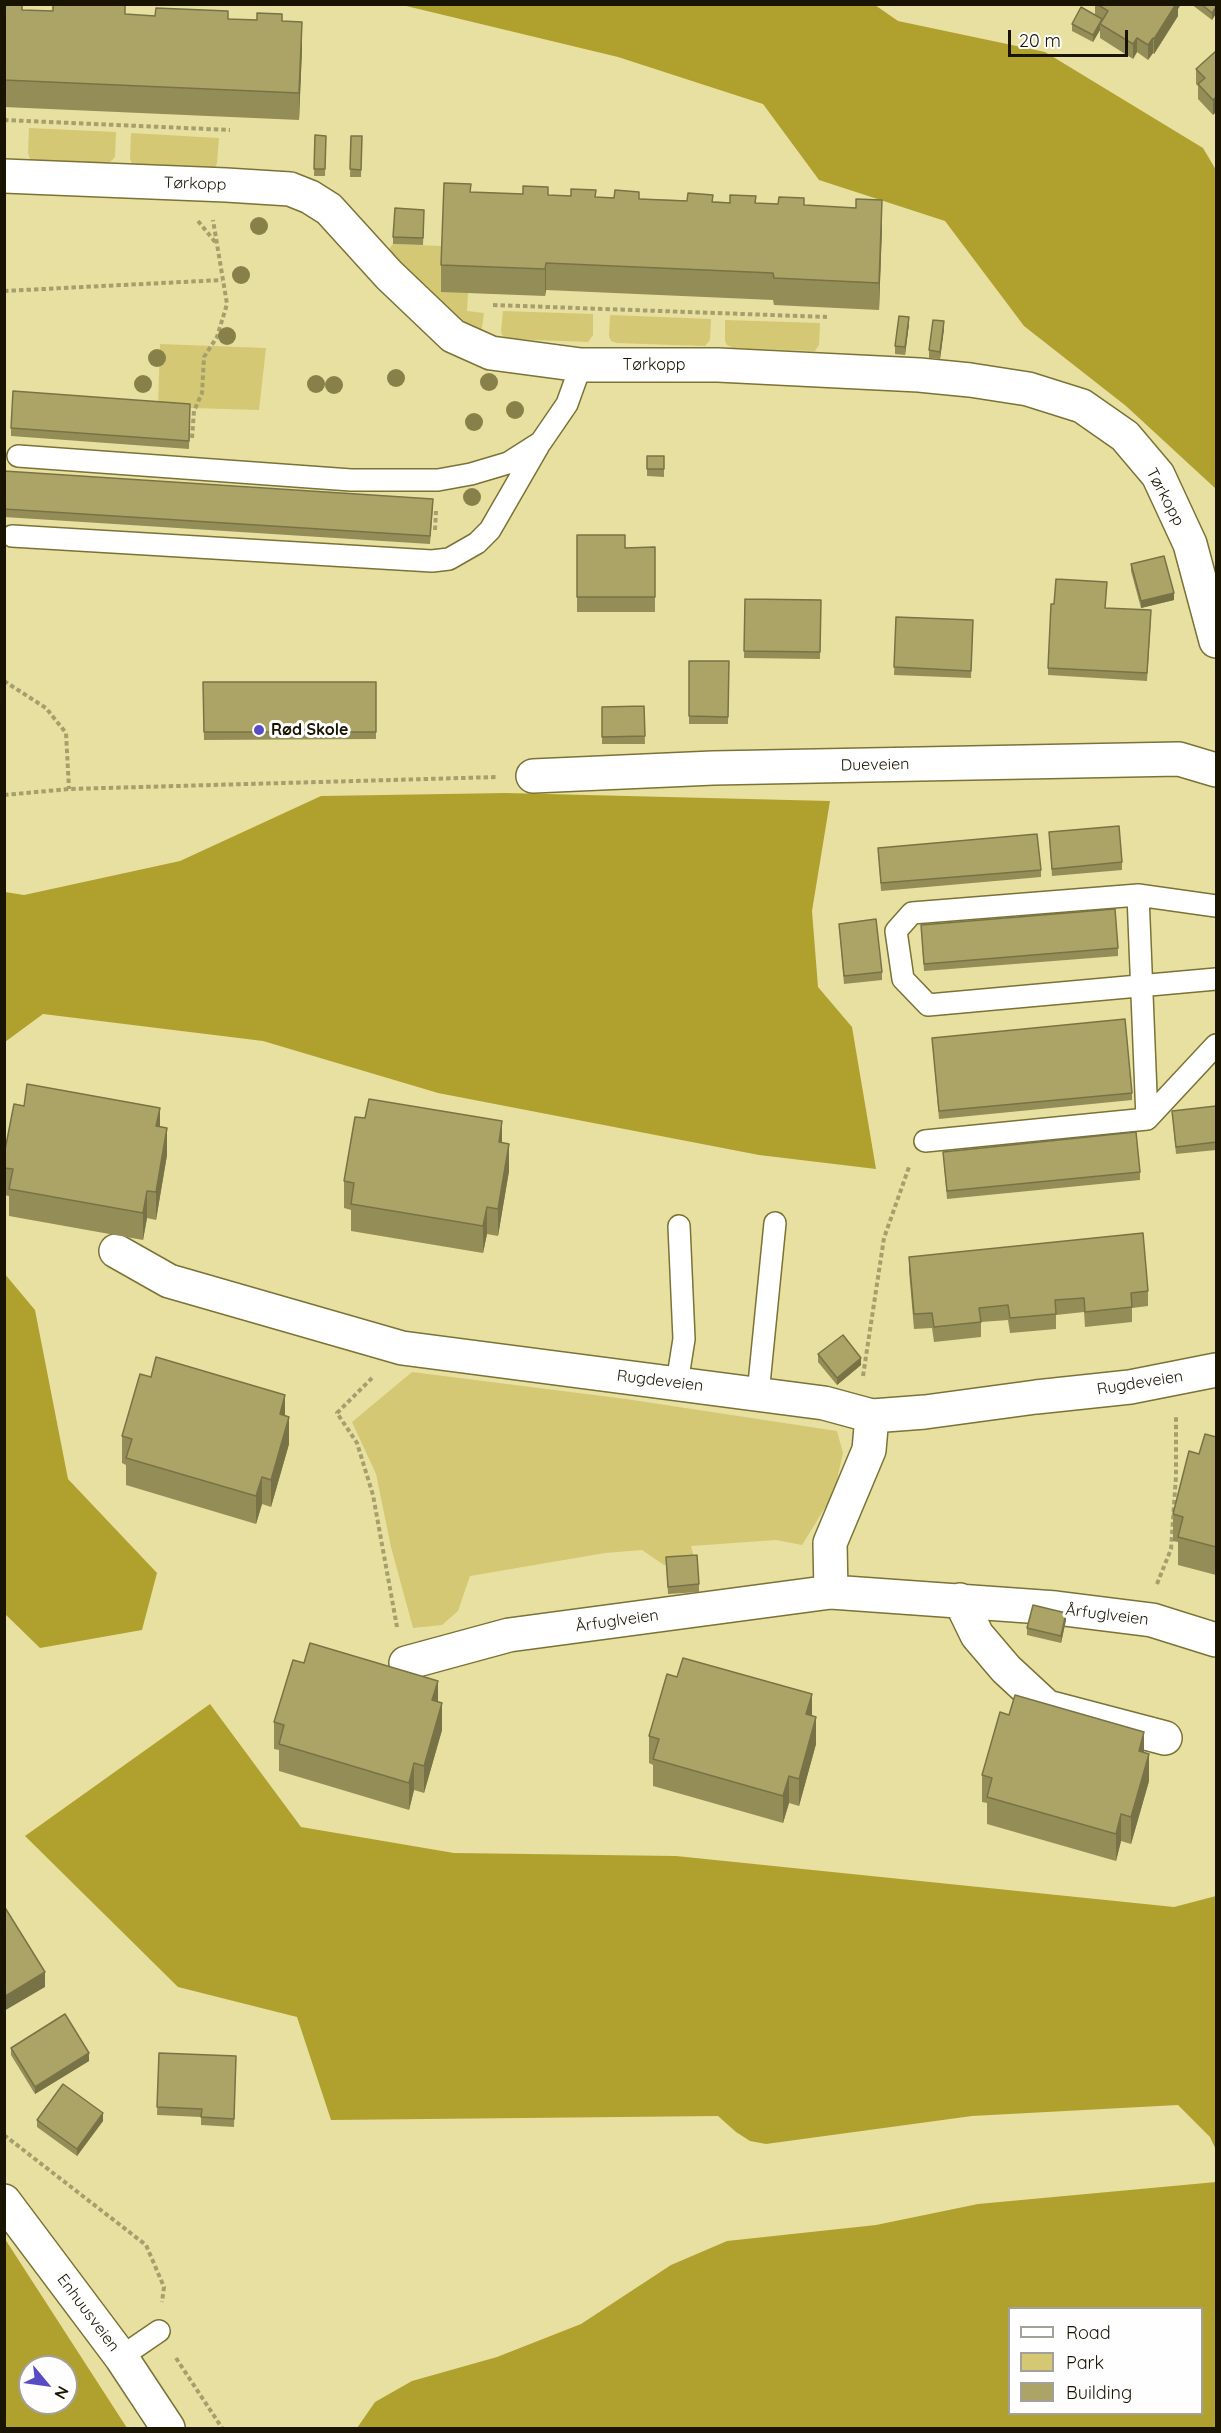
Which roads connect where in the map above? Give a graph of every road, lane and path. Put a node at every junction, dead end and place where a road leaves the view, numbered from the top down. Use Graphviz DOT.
graph roads {
  1 [pos="4,120"];
  2 [pos="230,130"];
  3 [pos="4,176"];
  4 [pos="207,184"];
  5 [pos="222,280"];
  6 [pos="4,291"];
  7 [pos="493,305"];
  8 [pos="827,317"];
  9 [pos="581,365"];
  10 [pos="541,442"];
  11 [pos="18,456"];
  12 [pos="189,469"];
  13 [pos="436,507"];
  14 [pos="434,534"];
  15 [pos="12,536"];
  16 [pos="1216,641"];
  17 [pos="4,681"];
  18 [pos="1216,770"];
  19 [pos="532,776"];
  20 [pos="69,789"];
  21 [pos="4,795"];
  22 [pos="1138,895"];
  23 [pos="1216,906"];
  24 [pos="1216,979"];
  25 [pos="1142,986"];
  26 [pos="1216,1045"];
  27 [pos="1147,1119"];
  28 [pos="925,1141"];
  29 [pos="775,1223"];
  30 [pos="679,1226"];
  31 [pos="116,1251"];
  32 [pos="402,1348"];
  33 [pos="1216,1370"];
  34 [pos="1176,1378"];
  35 [pos="677,1383"];
  36 [pos="758,1394"];
  37 [pos="865,1415"];
  38 [pos="831,1592"];
  39 [pos="960,1600"];
  40 [pos="1152,1620"];
  41 [pos="1216,1640"];
  42 [pos="406,1663"];
  43 [pos="1164,1738"];
  44 [pos="4,2135"];
  45 [pos="4,2201"];
  46 [pos="159,2331"];
  47 [pos="121,2357"];
  48 [pos="168,2428"];
  49 [pos="222,2428"];
  1 -- 2 [label="path"];
  3 -- 4 [label="street, Tørkopp"];
  4 -- 5 [label="path"];
  4 -- 9 [label="street, Tørkopp"];
  5 -- 6 [label="path"];
  5 -- 12 [label="path"];
  7 -- 8 [label="path"];
  9 -- 10 [label="lane"];
  9 -- 16 [label="street, Tørkopp"];
  10 -- 12 [label="lane"];
  10 -- 15 [label="lane"];
  11 -- 12 [label="lane"];
  13 -- 14 [label="path"];
  17 -- 20 [label="path"];
  18 -- 19 [label="street, Dueveien"];
  19 -- 20 [label="path"];
  20 -- 21 [label="path"];
  22 -- 23 [label="lane"];
  22 -- 25 [label="lane"];
  22 -- 25 [label="lane"];
  24 -- 25 [label="lane"];
  25 -- 27 [label="lane"];
  26 -- 27 [label="lane"];
  27 -- 28 [label="lane"];
  28 -- 37 [label="path"];
  29 -- 36 [label="lane"];
  30 -- 35 [label="lane"];
  31 -- 32 [label="street, Rugdeveien"];
  32 -- 35 [label="street, Rugdeveien"];
  32 -- 42 [label="path"];
  33 -- 34 [label="street, Rugdeveien"];
  34 -- 37 [label="street, Rugdeveien"];
  34 -- 40 [label="path"];
  35 -- 36 [label="street, Rugdeveien"];
  36 -- 37 [label="street, Rugdeveien"];
  37 -- 38 [label="street"];
  38 -- 39 [label="street, Årfuglveien"];
  38 -- 42 [label="street, Årfuglveien"];
  39 -- 40 [label="street, Årfuglveien"];
  39 -- 43 [label="street"];
  40 -- 41 [label="street, Årfuglveien"];
  44 -- 46 [label="path"];
  45 -- 47 [label="street, Enhuusveien"];
  46 -- 47 [label="lane"];
  46 -- 49 [label="path"];
  47 -- 48 [label="street, Enhuusveien"];
}
